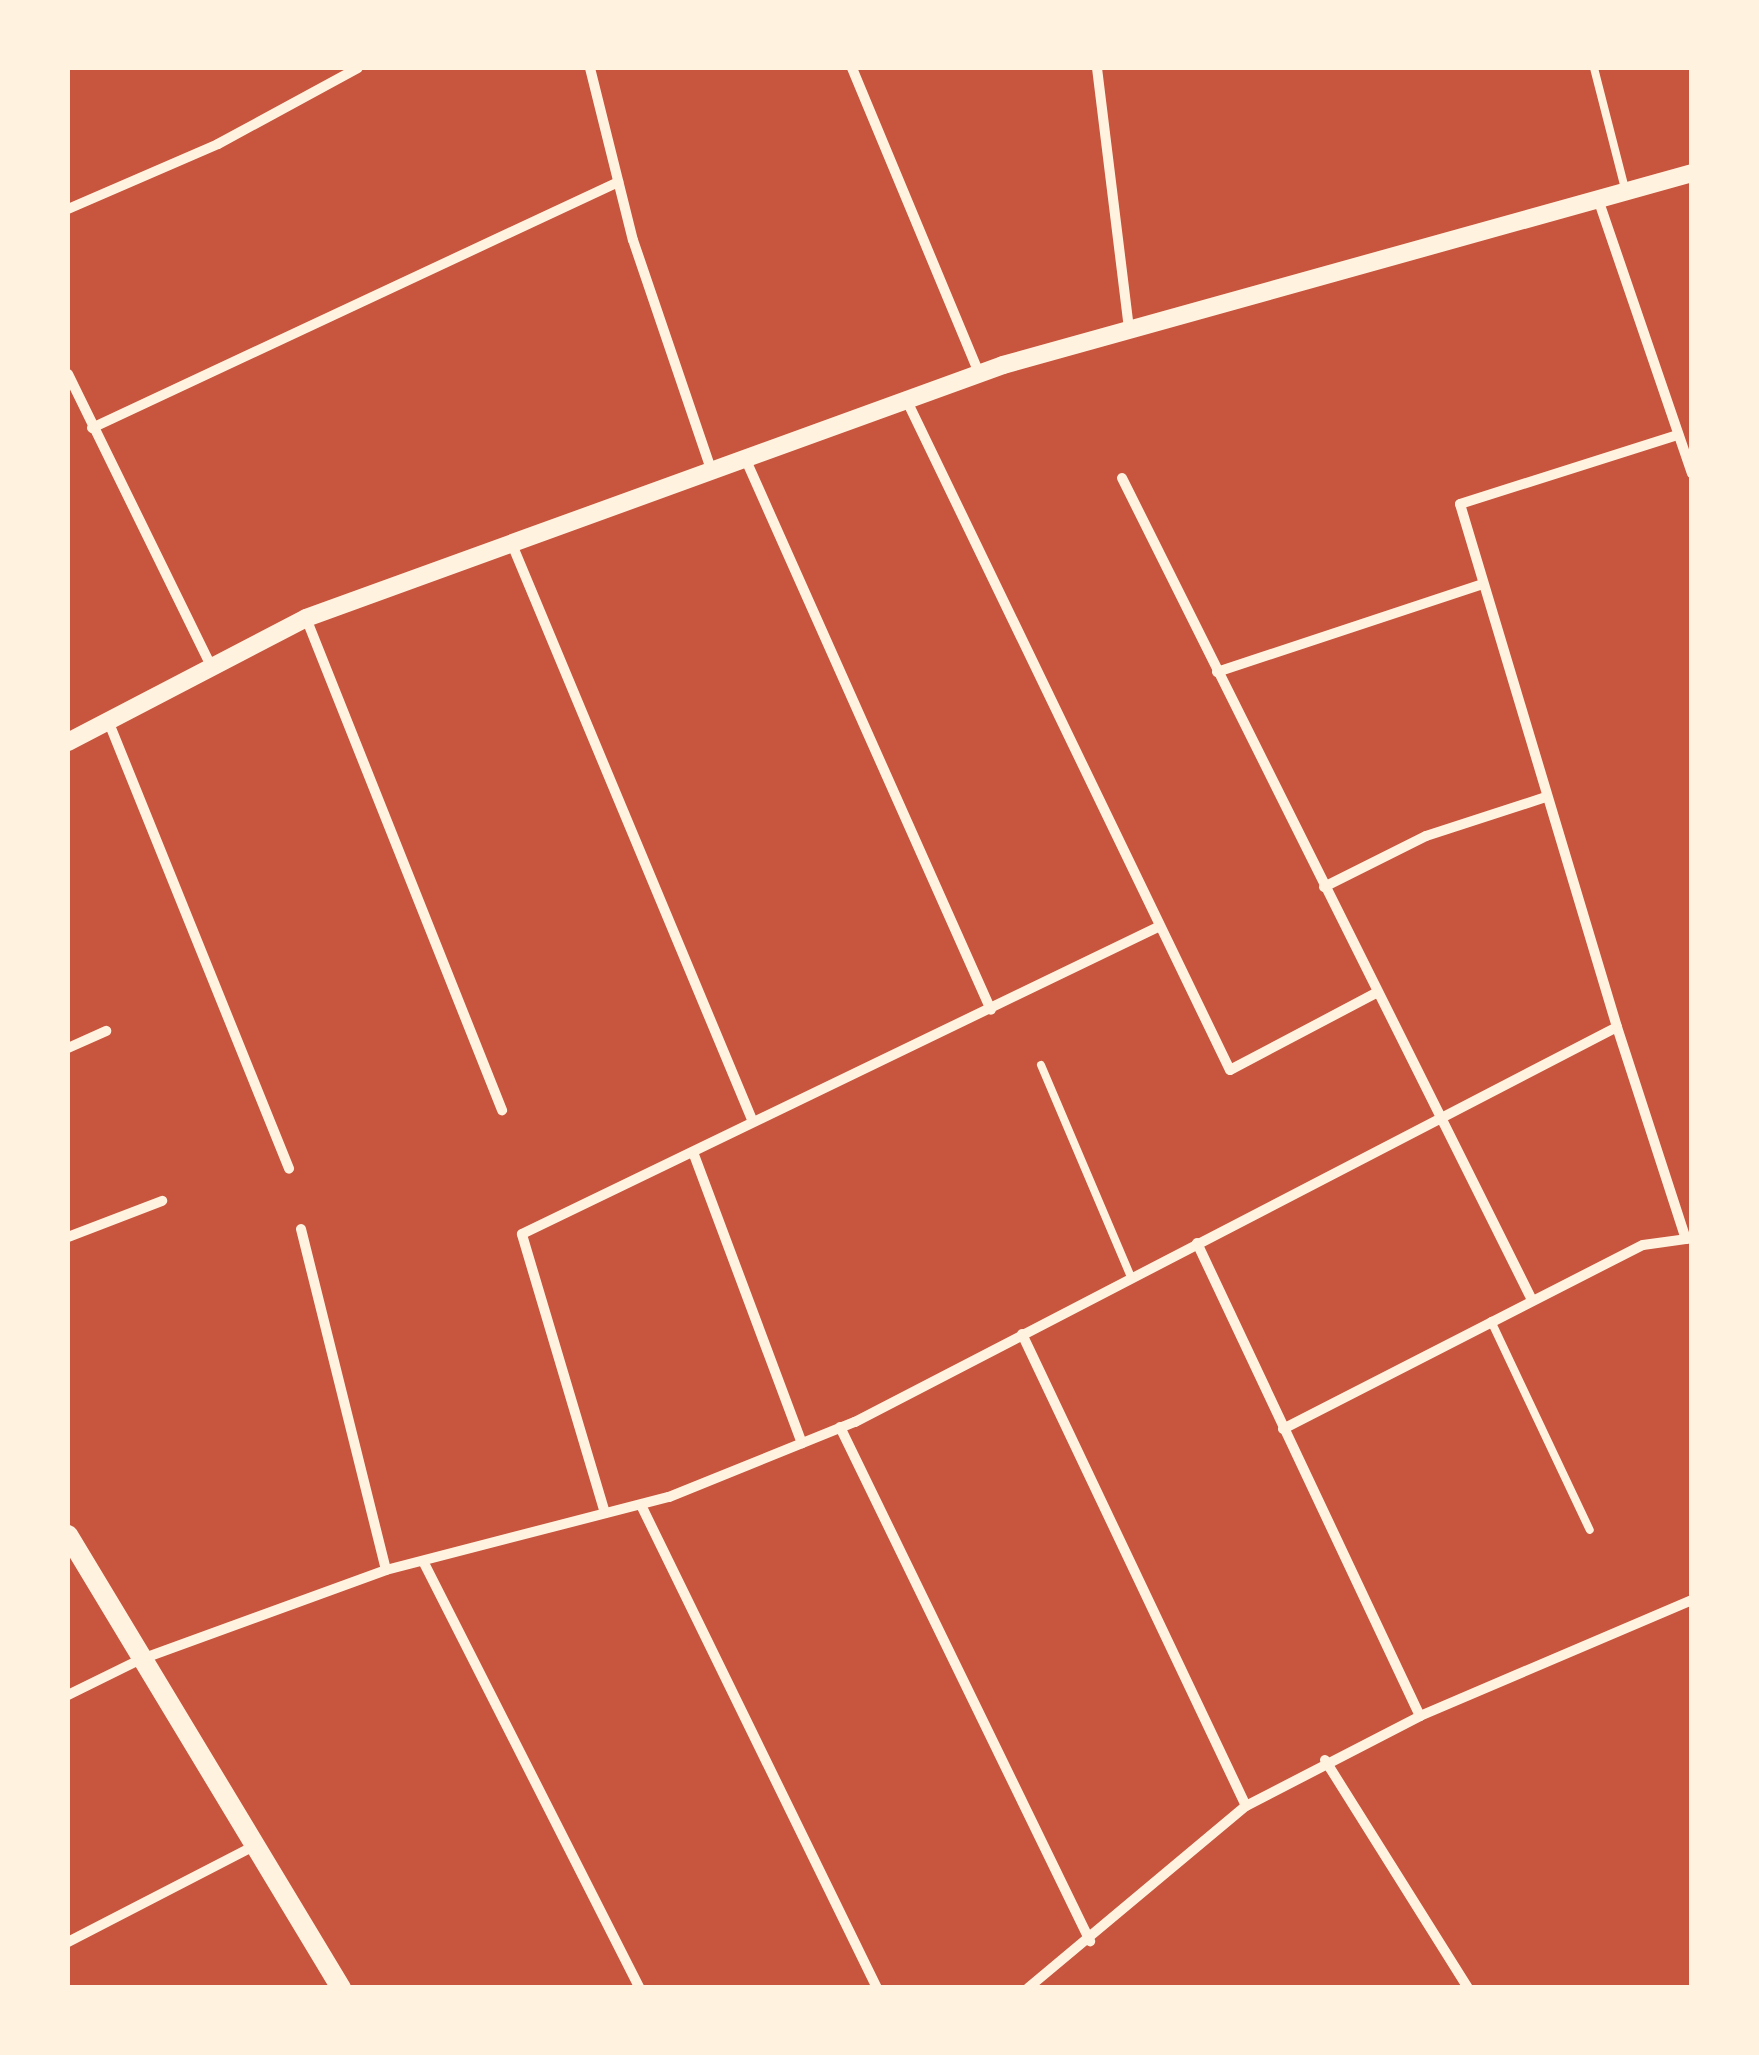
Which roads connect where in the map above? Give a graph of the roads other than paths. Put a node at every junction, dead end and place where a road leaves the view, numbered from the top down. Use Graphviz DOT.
graph roads {
  1 [pos="358,68"];
  2 [pos="590,68"];
  3 [pos="852,68"];
  4 [pos="1097,68"];
  5 [pos="1594,68"];
  6 [pos="1692,173"];
  7 [pos="618,182"];
  8 [pos="1626,191"];
  9 [pos="1598,199"];
  10 [pos="68,208"];
  11 [pos="1129,329"];
  12 [pos="68,374"];
  13 [pos="979,374"];
  14 [pos="906,399"];
  15 [pos="92,428"];
  16 [pos="1678,435"];
  17 [pos="745,457"];
  18 [pos="711,469"];
  19 [pos="1692,474"];
  20 [pos="1122,478"];
  21 [pos="511,542"];
  22 [pos="1483,584"];
  23 [pos="306,618"];
  24 [pos="210,666"];
  25 [pos="1218,672"];
  26 [pos="106,717"];
  27 [pos="68,742"];
  28 [pos="1546,797"];
  29 [pos="1324,887"];
  30 [pos="1160,926"];
  31 [pos="1376,993"];
  32 [pos="991,1010"];
  33 [pos="1617,1027"];
  34 [pos="106,1031"];
  35 [pos="68,1048"];
  36 [pos="1041,1065"];
  37 [pos="502,1110"];
  38 [pos="1438,1118"];
  39 [pos="753,1122"];
  40 [pos="693,1152"];
  41 [pos="288,1170"];
  42 [pos="162,1201"];
  43 [pos="301,1228"];
  44 [pos="68,1237"];
  45 [pos="1689,1238"];
  46 [pos="1197,1243"];
  47 [pos="1132,1277"];
  48 [pos="1532,1300"];
  49 [pos="1491,1321"];
  50 [pos="1022,1334"];
  51 [pos="840,1427"];
  52 [pos="1282,1429"];
  53 [pos="802,1443"];
  54 [pos="641,1505"];
  55 [pos="606,1514"];
  56 [pos="1590,1530"];
  57 [pos="68,1535"];
  58 [pos="423,1561"];
  59 [pos="386,1570"];
  60 [pos="1692,1600"];
  61 [pos="139,1660"];
  62 [pos="68,1695"];
  63 [pos="1420,1716"];
  64 [pos="1325,1760"];
  65 [pos="1246,1806"];
  66 [pos="254,1846"];
  67 [pos="1090,1941"];
  68 [pos="68,1942"];
  69 [pos="341,1988"];
  70 [pos="640,1988"];
  71 [pos="876,1988"];
  72 [pos="1028,1988"];
  73 [pos="1468,1988"];
  1 -- 10 [label="street"];
  2 -- 7 [label="street"];
  3 -- 13 [label="street"];
  4 -- 11 [label="street"];
  5 -- 8 [label="lane"];
  6 -- 8 [label="street"];
  7 -- 15 [label="street"];
  7 -- 18 [label="street"];
  8 -- 9 [label="street"];
  9 -- 11 [label="street"];
  9 -- 16 [label="street"];
  11 -- 13 [label="street"];
  12 -- 15 [label="street"];
  13 -- 14 [label="street"];
  14 -- 17 [label="street"];
  14 -- 30 [label="street"];
  15 -- 24 [label="street"];
  16 -- 19 [label="street"];
  16 -- 22 [label="street"];
  17 -- 18 [label="street"];
  17 -- 32 [label="street"];
  18 -- 21 [label="street"];
  20 -- 25 [label="street"];
  21 -- 23 [label="street"];
  21 -- 39 [label="street"];
  22 -- 25 [label="street"];
  22 -- 28 [label="street"];
  23 -- 24 [label="street"];
  23 -- 37 [label="street"];
  24 -- 26 [label="street"];
  25 -- 29 [label="street"];
  26 -- 27 [label="street"];
  26 -- 41 [label="street"];
  28 -- 29 [label="street"];
  28 -- 33 [label="street"];
  29 -- 31 [label="street"];
  30 -- 31 [label="street"];
  30 -- 32 [label="street"];
  31 -- 38 [label="street"];
  32 -- 39 [label="street"];
  33 -- 38 [label="street"];
  33 -- 45 [label="street"];
  34 -- 35 [label="street"];
  36 -- 47 [label="lane"];
  38 -- 46 [label="street"];
  38 -- 48 [label="street"];
  39 -- 40 [label="street"];
  40 -- 53 [label="street"];
  40 -- 55 [label="street"];
  42 -- 44 [label="street"];
  43 -- 59 [label="street"];
  45 -- 48 [label="street"];
  46 -- 47 [label="street"];
  46 -- 52 [label="street"];
  47 -- 50 [label="street"];
  48 -- 49 [label="street"];
  49 -- 52 [label="street"];
  49 -- 56 [label="lane"];
  50 -- 51 [label="street"];
  50 -- 65 [label="street"];
  51 -- 53 [label="street"];
  51 -- 67 [label="street"];
  52 -- 63 [label="street"];
  53 -- 54 [label="street"];
  54 -- 55 [label="street"];
  54 -- 71 [label="street"];
  55 -- 58 [label="street"];
  57 -- 61 [label="main road"];
  58 -- 59 [label="street"];
  58 -- 70 [label="street"];
  59 -- 61 [label="street"];
  60 -- 63 [label="street"];
  61 -- 62 [label="street"];
  61 -- 66 [label="main road"];
  63 -- 64 [label="street"];
  64 -- 65 [label="street"];
  64 -- 73 [label="street"];
  65 -- 67 [label="street"];
  66 -- 68 [label="street"];
  66 -- 69 [label="main road"];
  67 -- 72 [label="street"];
}
